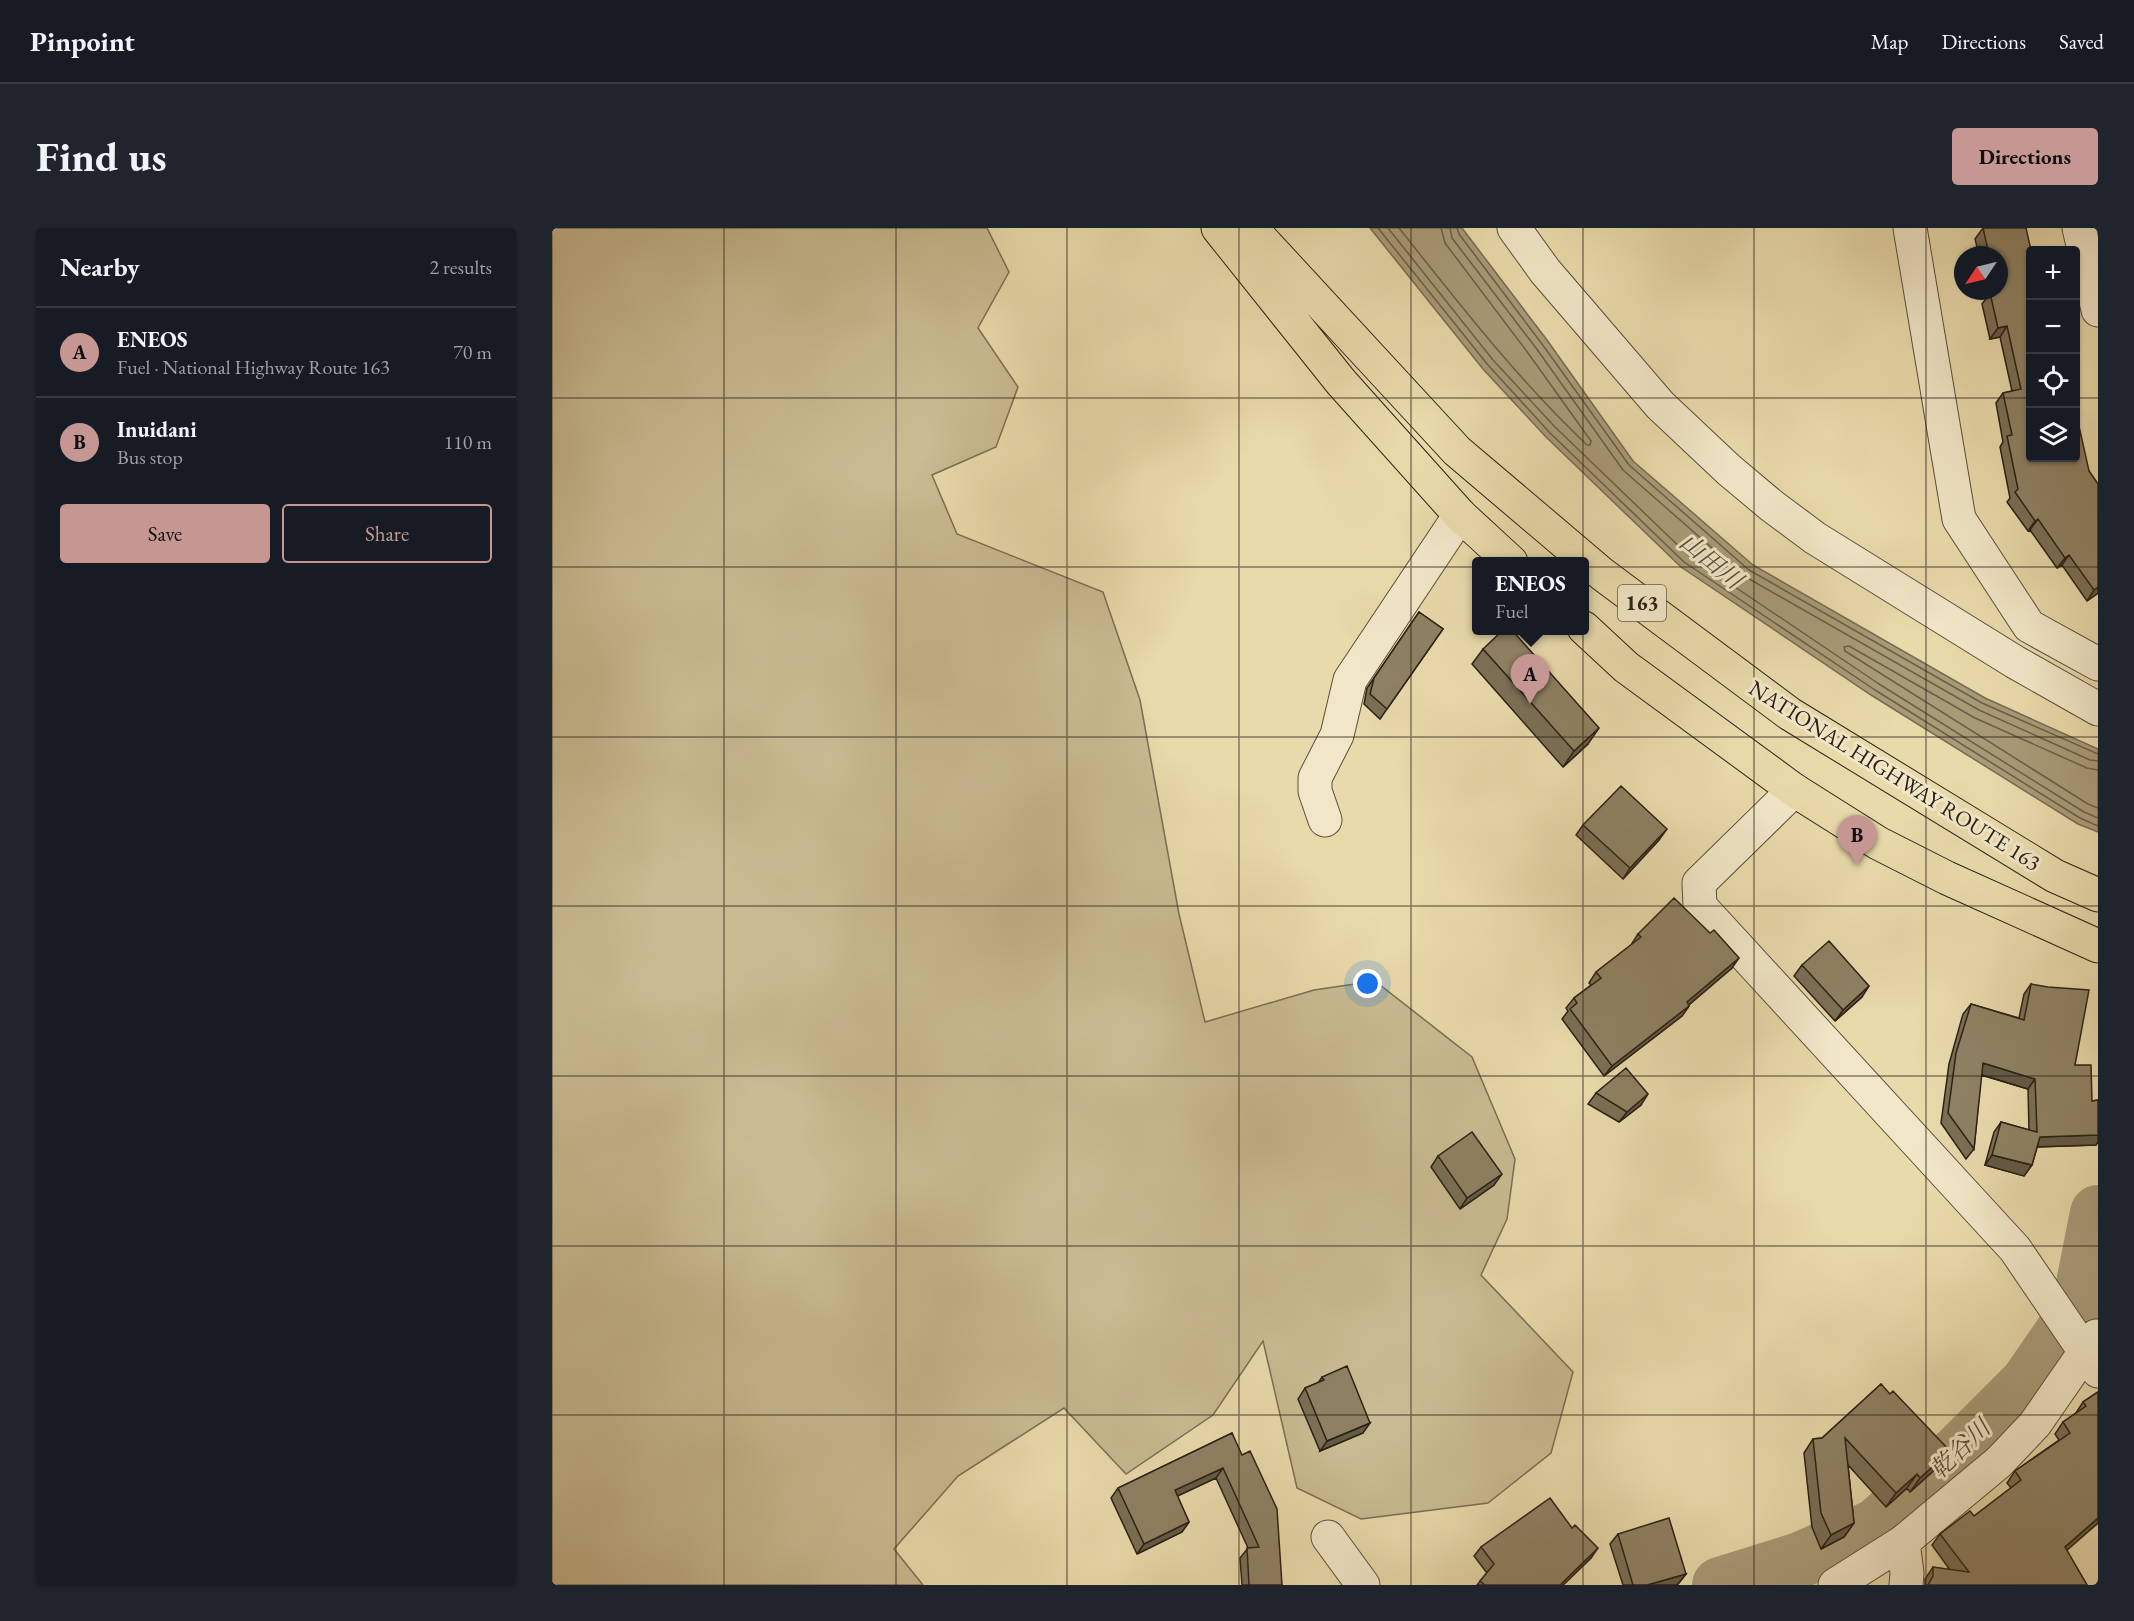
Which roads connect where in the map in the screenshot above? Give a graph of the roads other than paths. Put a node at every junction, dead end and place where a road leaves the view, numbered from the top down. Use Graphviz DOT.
graph roads {
  1 [pos="1218,228"];
  2 [pos="1251,228"];
  3 [pos="1514,228"];
  4 [pos="1910,228"];
  5 [pos="2084,231"];
  6 [pos="2098,310"];
  7 [pos="1460,515"];
  8 [pos="1507,557"];
  9 [pos="1582,557"];
  10 [pos="1589,563"];
  11 [pos="1589,633"];
  12 [pos="2098,664"];
  13 [pos="2098,709"];
  14 [pos="1794,790"];
  15 [pos="1325,820"];
  16 [pos="2098,895"];
  17 [pos="2098,946"];
  18 [pos="2094,1352"];
  19 [pos="1328,1537"];
  20 [pos="1903,1542"];
  21 [pos="1364,1585"];
  22 [pos="1835,1585"];
  23 [pos="1906,1585"];
  1 -- 7 [label="highway"];
  2 -- 9 [label="highway, NATIONAL HIGHWAY ROUTE 163 / 163"];
  3 -- 13 [label="street"];
  4 -- 12 [label="street"];
  5 -- 6 [label="street"];
  7 -- 8 [label="highway"];
  7 -- 15 [label="street"];
  10 -- 16 [label="highway, NATIONAL HIGHWAY ROUTE 163 / 163"];
  11 -- 14 [label="highway, 163"];
  14 -- 17 [label="highway, 163"];
  14 -- 18 [label="street"];
  18 -- 20 [label="street"];
  19 -- 21 [label="street"];
  20 -- 22 [label="street"];
  20 -- 23 [label="street"];
}
